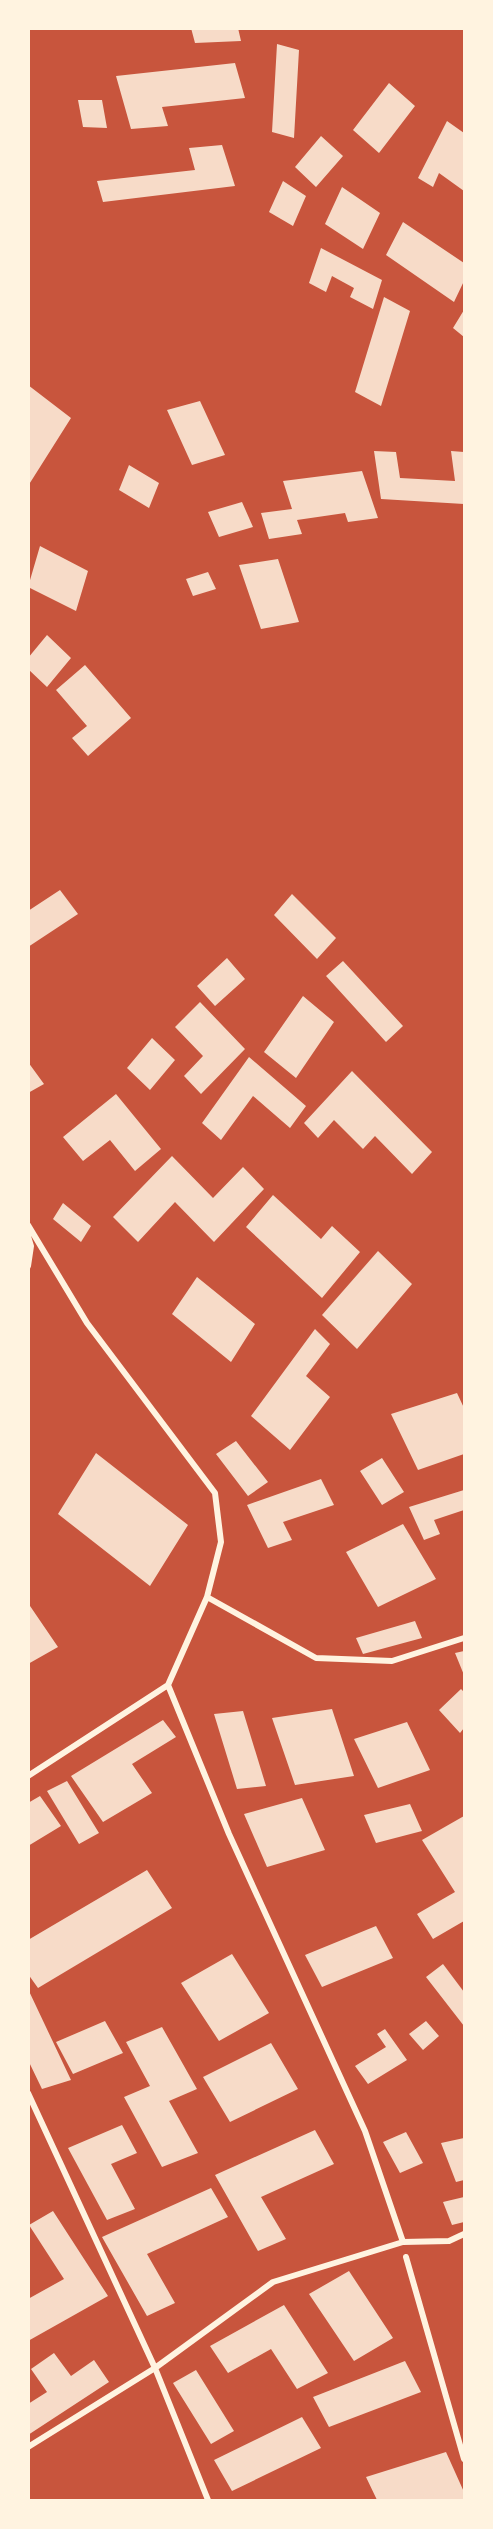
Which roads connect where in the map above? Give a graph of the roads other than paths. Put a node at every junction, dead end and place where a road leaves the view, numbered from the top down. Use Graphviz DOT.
graph roads {
  1 [pos="28,1225"];
  2 [pos="28,1236"];
  3 [pos="28,1266"];
  4 [pos="207,1597"];
  5 [pos="465,1638"];
  6 [pos="168,1685"];
  7 [pos="28,1776"];
  8 [pos="28,2093"];
  9 [pos="465,2235"];
  10 [pos="403,2242"];
  11 [pos="406,2257"];
  12 [pos="155,2368"];
  13 [pos="28,2447"];
  14 [pos="465,2459"];
  15 [pos="208,2500"];
  1 -- 4 [label="street"];
  2 -- 3 [label="street"];
  4 -- 5 [label="street"];
  4 -- 6 [label="street"];
  6 -- 7 [label="street"];
  6 -- 10 [label="street"];
  8 -- 12 [label="street"];
  9 -- 10 [label="street"];
  10 -- 12 [label="street"];
  11 -- 14 [label="street"];
  12 -- 13 [label="street"];
  12 -- 15 [label="street"];
}
